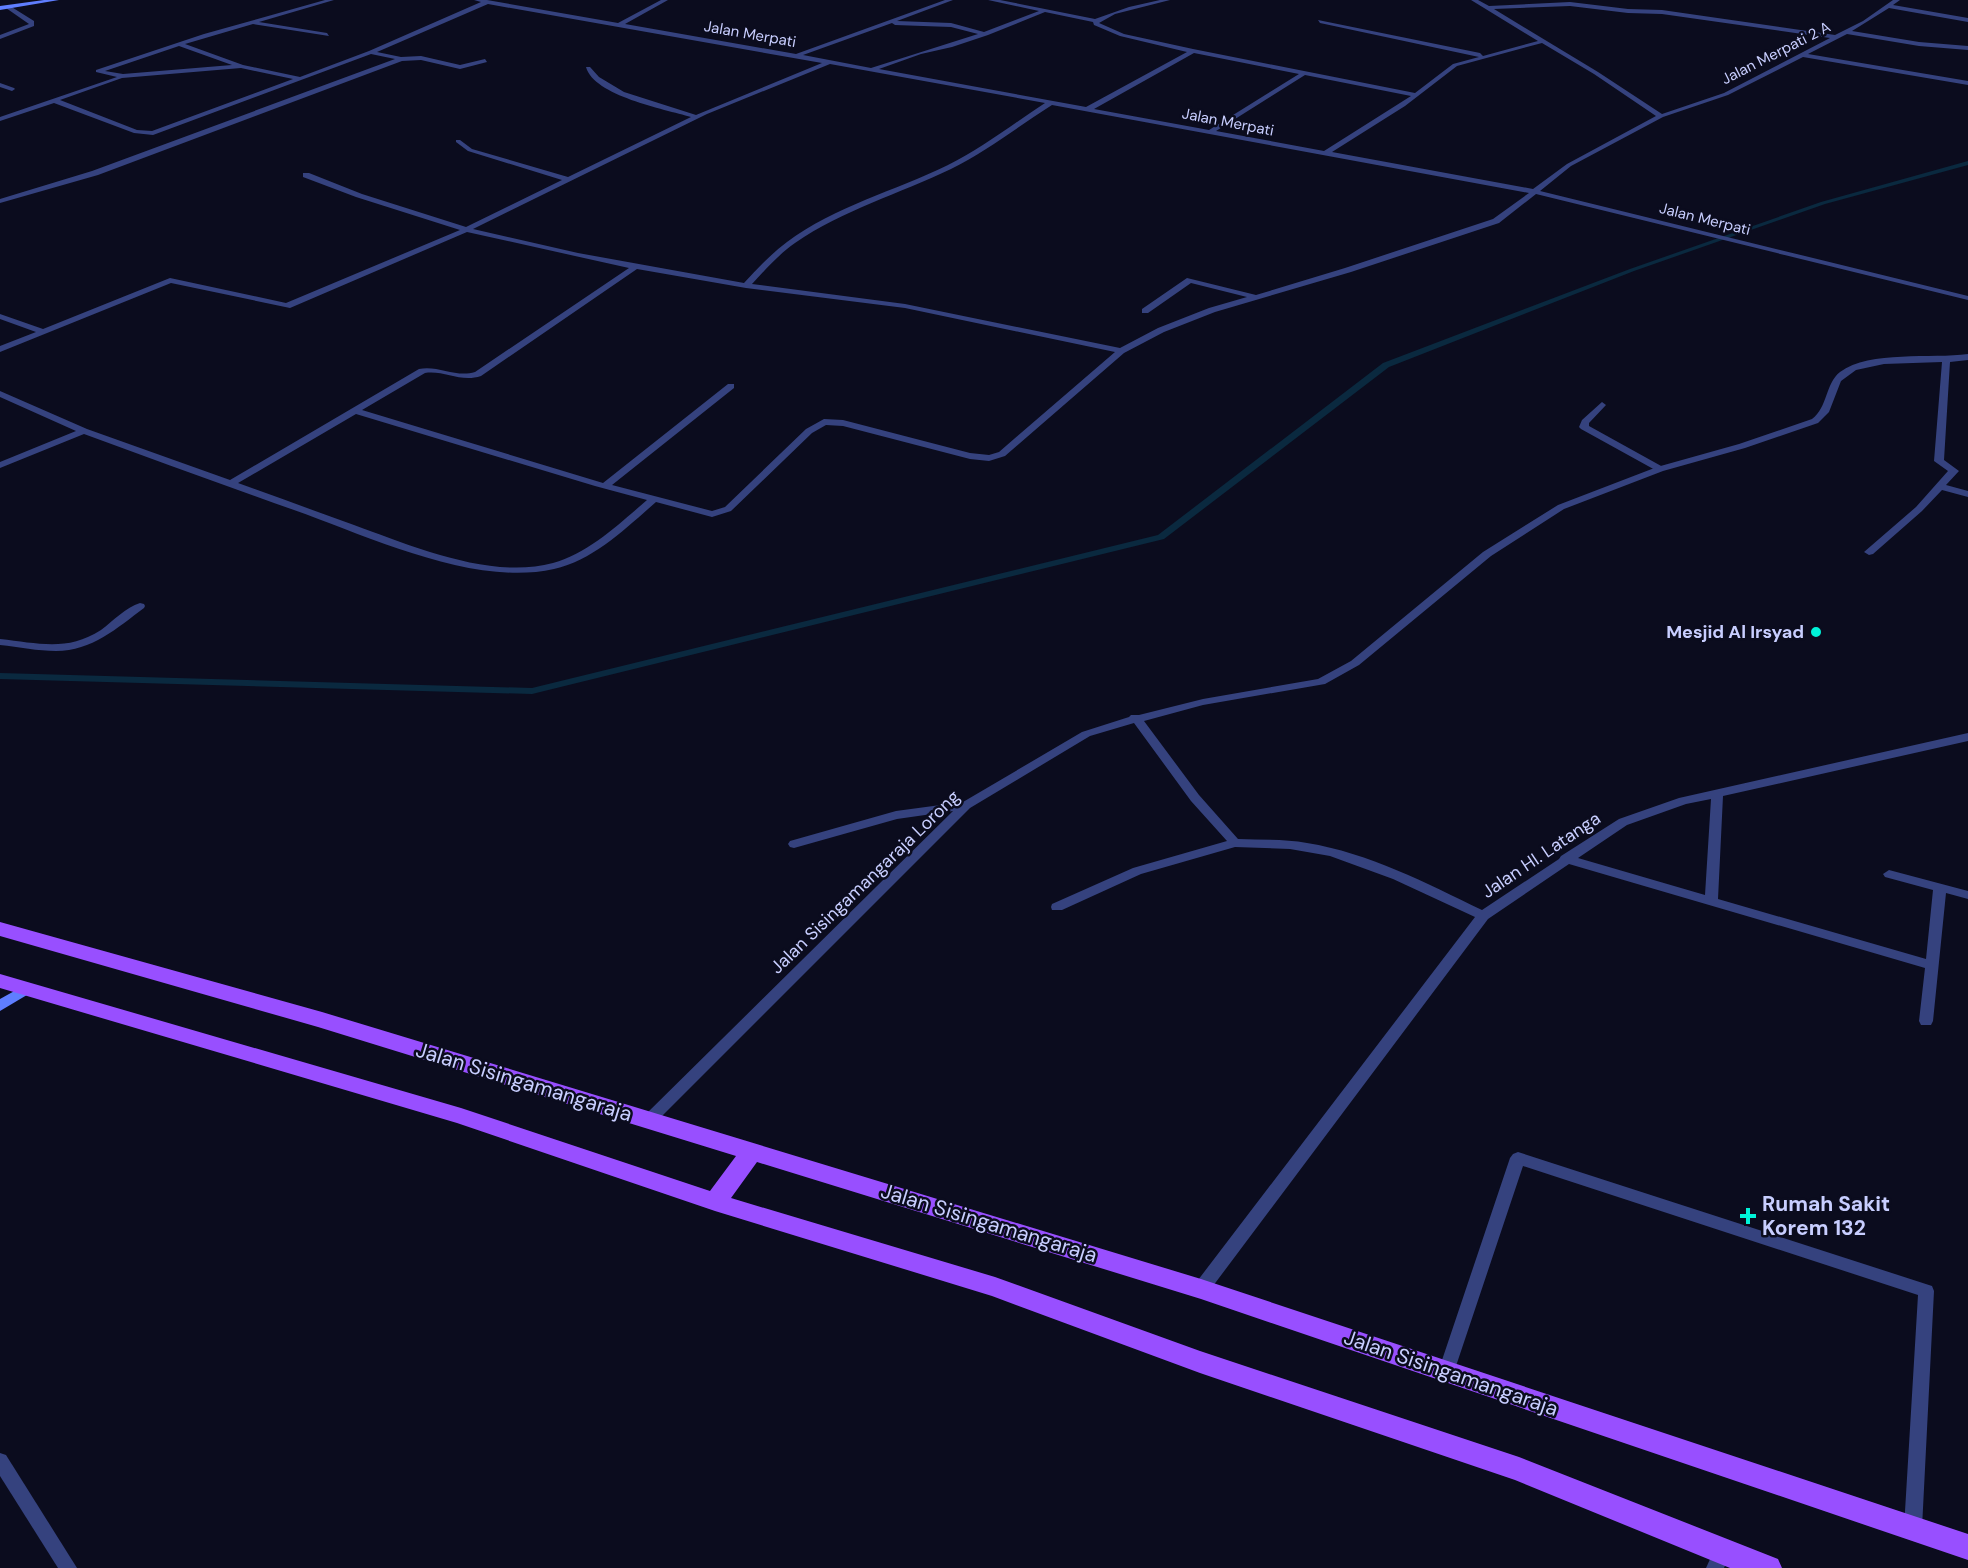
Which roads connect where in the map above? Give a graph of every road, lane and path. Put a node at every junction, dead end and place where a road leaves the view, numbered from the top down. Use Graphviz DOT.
graph roads {
  1 [pos="56,0"];
  2 [pos="331,0"];
  3 [pos="477,0"];
  4 [pos="665,0"];
  5 [pos="950,0"];
  6 [pos="991,0"];
  7 [pos="1167,0"];
  8 [pos="1474,0"];
  9 [pos="1897,0"];
  10 [pos="488,2"];
  11 [pos="1888,6"];
  12 [pos="8,7"];
  13 [pos="0,8"];
  14 [pos="1489,8"];
  15 [pos="1042,12"];
  16 [pos="1968,20"];
  17 [pos="1096,21"];
  18 [pos="1320,21"];
  19 [pos="250,22"];
  20 [pos="887,23"];
  21 [pos="619,25"];
  22 [pos="1847,32"];
  23 [pos="986,34"];
  24 [pos="327,35"];
  25 [pos="0,37"];
  26 [pos="1836,37"];
  27 [pos="1544,41"];
  28 [pos="180,44"];
  29 [pos="1968,48"];
  30 [pos="1193,51"];
  31 [pos="371,52"];
  32 [pos="1484,55"];
  33 [pos="1803,55"];
  34 [pos="797,56"];
  35 [pos="401,59"];
  36 [pos="485,61"];
  37 [pos="830,62"];
  38 [pos="241,66"];
  39 [pos="588,68"];
  40 [pos="872,70"];
  41 [pos="1304,73"];
  42 [pos="123,76"];
  43 [pos="300,79"];
  44 [pos="1968,83"];
  45 [pos="0,85"];
  46 [pos="12,89"];
  47 [pos="1416,95"];
  48 [pos="53,100"];
  49 [pos="1050,103"];
  50 [pos="1088,109"];
  51 [pos="1661,116"];
  52 [pos="696,117"];
  53 [pos="0,119"];
  54 [pos="1209,133"];
  55 [pos="458,141"];
  56 [pos="1324,154"];
  57 [pos="306,175"];
  58 [pos="567,178"];
  59 [pos="1532,191"];
  60 [pos="0,201"];
  61 [pos="465,230"];
  62 [pos="635,267"];
  63 [pos="746,286"];
  64 [pos="1255,297"];
  65 [pos="1968,298"];
  66 [pos="1144,311"];
  67 [pos="0,316"];
  68 [pos="45,332"];
  69 [pos="0,349"];
  70 [pos="1121,351"];
  71 [pos="1968,357"];
  72 [pos="1946,361"];
  73 [pos="731,386"];
  74 [pos="0,394"];
  75 [pos="1602,405"];
  76 [pos="356,411"];
  77 [pos="84,431"];
  78 [pos="0,465"];
  79 [pos="1660,469"];
  80 [pos="230,484"];
  81 [pos="605,486"];
  82 [pos="1940,486"];
  83 [pos="1968,494"];
  84 [pos="654,499"];
  85 [pos="1869,552"];
  86 [pos="140,606"];
  87 [pos="0,642"];
  88 [pos="1136,717"];
  89 [pos="1968,737"];
  90 [pos="1717,794"];
  91 [pos="966,806"];
  92 [pos="1234,843"];
  93 [pos="794,844"];
  94 [pos="1565,859"];
  95 [pos="1889,874"];
  96 [pos="1940,888"];
  97 [pos="1968,895"];
  98 [pos="1711,901"];
  99 [pos="1057,907"];
  100 [pos="1483,916"];
  101 [pos="0,929"];
  102 [pos="1931,965"];
  103 [pos="0,981"];
  104 [pos="27,989"];
  105 [pos="0,1006"];
  106 [pos="1926,1021"];
  107 [pos="649,1120"];
  108 [pos="753,1150"];
  109 [pos="715,1202"];
  110 [pos="1201,1289"];
  111 [pos="1446,1372"];
  112 [pos="0,1461"];
  113 [pos="1913,1528"];
  114 [pos="1968,1547"];
  115 [pos="1719,1560"];
  116 [pos="68,1568"];
  117 [pos="1768,1568"];
  1 -- 12 [label="street"];
  2 -- 19 [label="street"];
  3 -- 10 [label="street, Jalan Merpati"];
  4 -- 21 [label="street"];
  5 -- 20 [label="street"];
  6 -- 15 [label="street"];
  7 -- 17 [label="street"];
  8 -- 14 [label="street"];
  9 -- 11 [label="street, Jalan Merpati 2 A"];
  10 -- 21 [label="street, Jalan Merpati"];
  10 -- 31 [label="street"];
  11 -- 16 [label="street"];
  11 -- 22 [label="street, Jalan Merpati 2 A"];
  12 -- 13 [label="street"];
  12 -- 25 [label="street"];
  14 -- 26 [label="street"];
  14 -- 27 [label="street"];
  15 -- 17 [label="street"];
  15 -- 23 [label="street"];
  17 -- 30 [label="street"];
  18 -- 32 [label="street"];
  19 -- 24 [label="street"];
  19 -- 28 [label="street"];
  20 -- 23 [label="street"];
  20 -- 34 [label="street"];
  21 -- 34 [label="street, Jalan Merpati"];
  22 -- 26 [label="street, Jalan Merpati 2 A"];
  22 -- 29 [label="street"];
  23 -- 40 [label="street"];
  26 -- 33 [label="street, Jalan Merpati 2 A"];
  27 -- 32 [label="street"];
  27 -- 51 [label="street"];
  28 -- 38 [label="street"];
  28 -- 42 [label="street"];
  30 -- 41 [label="street"];
  30 -- 50 [label="street"];
  31 -- 35 [label="street"];
  31 -- 43 [label="street"];
  32 -- 47 [label="street"];
  33 -- 44 [label="street"];
  33 -- 51 [label="street, Jalan Merpati 2 A"];
  34 -- 37 [label="street, Jalan Merpati"];
  35 -- 36 [label="street"];
  35 -- 60 [label="street"];
  37 -- 40 [label="street, Jalan Merpati"];
  37 -- 52 [label="street"];
  38 -- 42 [label="street"];
  38 -- 43 [label="street"];
  39 -- 52 [label="street"];
  40 -- 49 [label="street, Jalan Merpati"];
  41 -- 47 [label="street"];
  41 -- 54 [label="street"];
  42 -- 48 [label="street"];
  43 -- 48 [label="street"];
  45 -- 46 [label="street"];
  47 -- 56 [label="street"];
  48 -- 53 [label="street"];
  49 -- 50 [label="street, Jalan Merpati"];
  49 -- 63 [label="street"];
  50 -- 54 [label="street, Jalan Merpati"];
  51 -- 59 [label="street, Jalan Merpati 2 A"];
  52 -- 58 [label="street"];
  54 -- 56 [label="street, Jalan Merpati"];
  55 -- 58 [label="street"];
  56 -- 59 [label="street, Jalan Merpati"];
  57 -- 61 [label="street"];
  58 -- 61 [label="street"];
  59 -- 64 [label="street, Jalan Merpati 2 A"];
  59 -- 65 [label="street, Jalan Merpati"];
  61 -- 62 [label="street"];
  61 -- 68 [label="street"];
  62 -- 63 [label="street"];
  62 -- 76 [label="street"];
  63 -- 70 [label="street"];
  64 -- 66 [label="street"];
  64 -- 70 [label="street, Jalan Merpati 2 A"];
  67 -- 68 [label="street"];
  68 -- 69 [label="street"];
  70 -- 84 [label="street, Jalan Merpati 2 A"];
  71 -- 72 [label="street, Jalan Sisingamangaraja Lorong"];
  72 -- 79 [label="street, Jalan Sisingamangaraja Lorong"];
  72 -- 82 [label="street"];
  73 -- 81 [label="street"];
  74 -- 77 [label="street"];
  75 -- 79 [label="street"];
  76 -- 80 [label="street"];
  76 -- 81 [label="street"];
  77 -- 78 [label="street"];
  77 -- 80 [label="street"];
  79 -- 88 [label="street, Jalan Sisingamangaraja Lorong"];
  80 -- 84 [label="street"];
  81 -- 84 [label="street"];
  82 -- 83 [label="street"];
  82 -- 85 [label="street"];
  86 -- 87 [label="street"];
  88 -- 91 [label="street, Jalan Sisingamangaraja Lorong"];
  88 -- 92 [label="street"];
  89 -- 90 [label="street, Jalan HI. Latanga"];
  90 -- 94 [label="street, Jalan HI. Latanga"];
  90 -- 98 [label="street"];
  91 -- 93 [label="street"];
  91 -- 107 [label="street, Jalan Sisingamangaraja Lorong"];
  92 -- 99 [label="street"];
  92 -- 100 [label="street"];
  94 -- 98 [label="street"];
  94 -- 100 [label="street, Jalan HI. Latanga"];
  95 -- 96 [label="street"];
  96 -- 97 [label="street"];
  96 -- 102 [label="street"];
  98 -- 102 [label="street"];
  100 -- 110 [label="street, Jalan HI. Latanga"];
  101 -- 107 [label="main road, Jalan Sisingamangaraja"];
  102 -- 106 [label="street"];
  103 -- 104 [label="main road"];
  104 -- 105 [label="street"];
  104 -- 109 [label="main road"];
  107 -- 108 [label="main road, Jalan Sisingamangaraja"];
  108 -- 109 [label="main road"];
  108 -- 110 [label="main road, Jalan Sisingamangaraja"];
  109 -- 115 [label="main road"];
  110 -- 111 [label="main road, Jalan Sisingamangaraja"];
  111 -- 113 [label="main road, Jalan Sisingamangaraja"];
  111 -- 113 [label="street"];
  112 -- 116 [label="street"];
  113 -- 114 [label="main road, Jalan Sisingamangaraja"];
  115 -- 117 [label="main road"];
}
